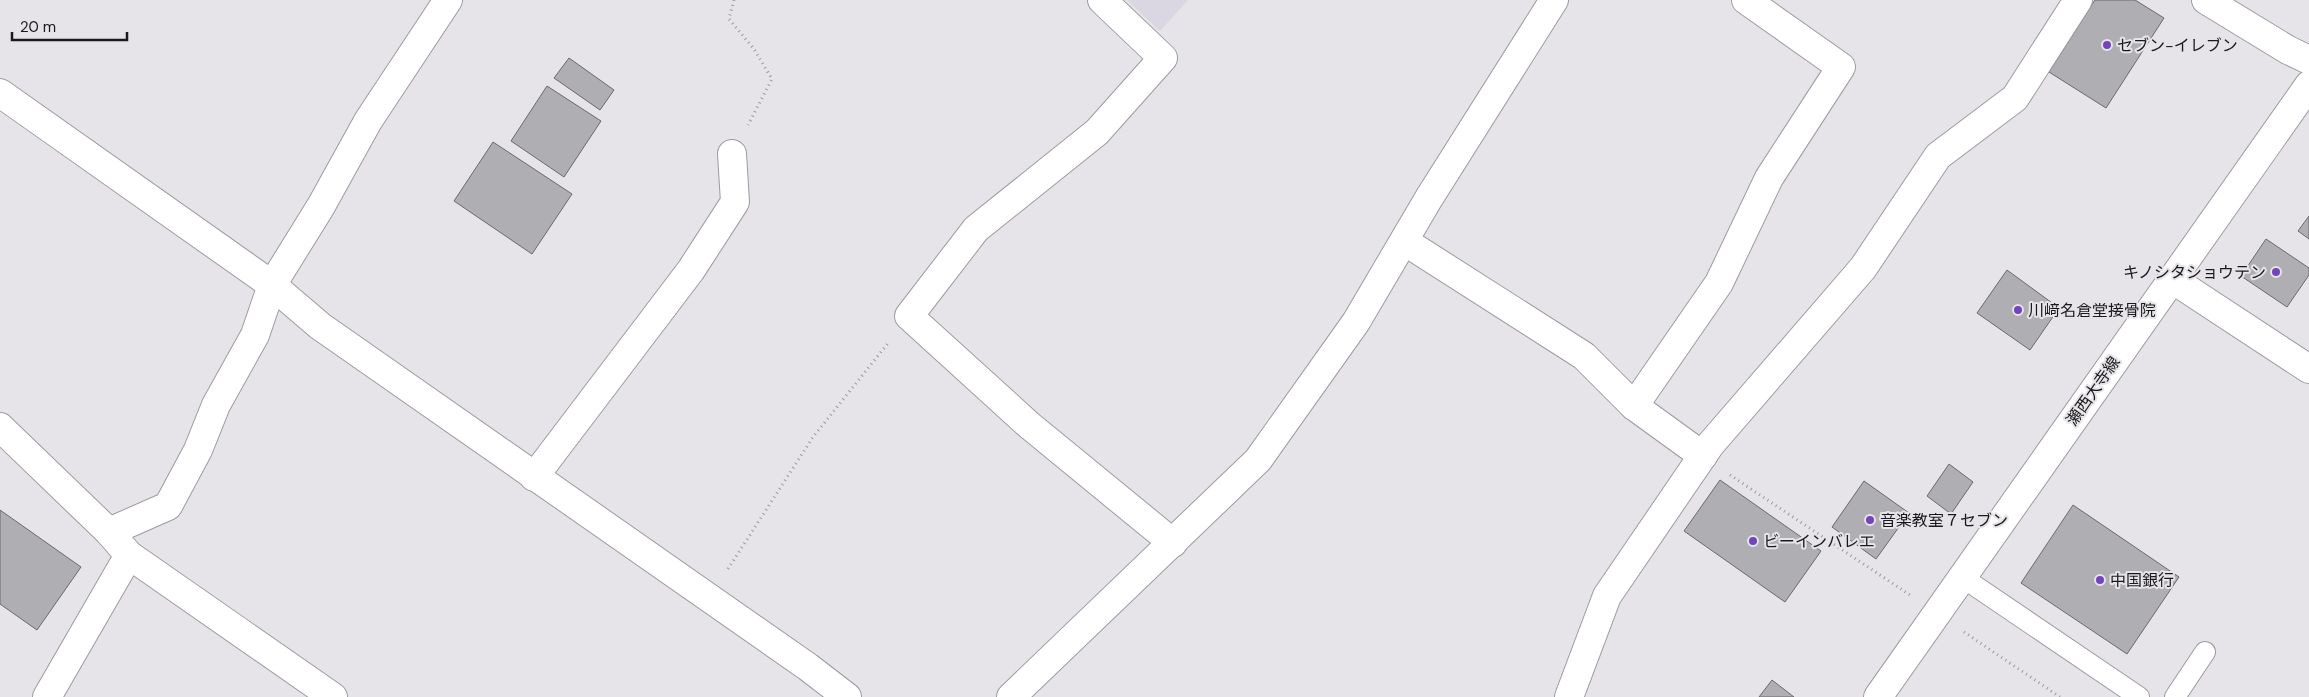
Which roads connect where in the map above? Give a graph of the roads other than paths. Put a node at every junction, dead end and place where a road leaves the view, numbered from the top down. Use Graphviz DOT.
graph roads {
  1 [pos="448,0"];
  2 [pos="1102,0"];
  3 [pos="1554,0"];
  4 [pos="1746,0"];
  5 [pos="2078,0"];
  6 [pos="2206,0"];
  7 [pos="2309,60"];
  8 [pos="2309,85"];
  9 [pos="0,93"];
  10 [pos="732,154"];
  11 [pos="1404,242"];
  12 [pos="2172,279"];
  13 [pos="272,285"];
  14 [pos="2309,369"];
  15 [pos="1634,406"];
  16 [pos="0,427"];
  17 [pos="1703,456"];
  18 [pos="534,477"];
  19 [pos="109,532"];
  20 [pos="1173,543"];
  21 [pos="129,555"];
  22 [pos="1962,578"];
  23 [pos="2205,652"];
  24 [pos="48,697"];
  25 [pos="333,697"];
  26 [pos="847,697"];
  27 [pos="1011,697"];
  28 [pos="1569,697"];
  29 [pos="1878,697"];
  30 [pos="2139,697"];
  31 [pos="2175,697"];
  1 -- 13 [label="street"];
  2 -- 20 [label="street"];
  3 -- 11 [label="street"];
  4 -- 15 [label="street"];
  5 -- 17 [label="street"];
  6 -- 7 [label="street"];
  8 -- 12 [label="street, 瀬西大寺線"];
  9 -- 13 [label="street"];
  10 -- 18 [label="street"];
  11 -- 15 [label="street"];
  11 -- 20 [label="street"];
  12 -- 14 [label="street"];
  12 -- 22 [label="street, 瀬西大寺線"];
  13 -- 18 [label="street"];
  13 -- 19 [label="street"];
  15 -- 17 [label="street"];
  16 -- 19 [label="street"];
  17 -- 28 [label="street"];
  18 -- 26 [label="street"];
  19 -- 21 [label="street"];
  20 -- 27 [label="street"];
  21 -- 24 [label="street"];
  21 -- 25 [label="street"];
  22 -- 29 [label="street, 瀬西大寺線"];
  22 -- 30 [label="lane"];
  23 -- 31 [label="lane"];
}
